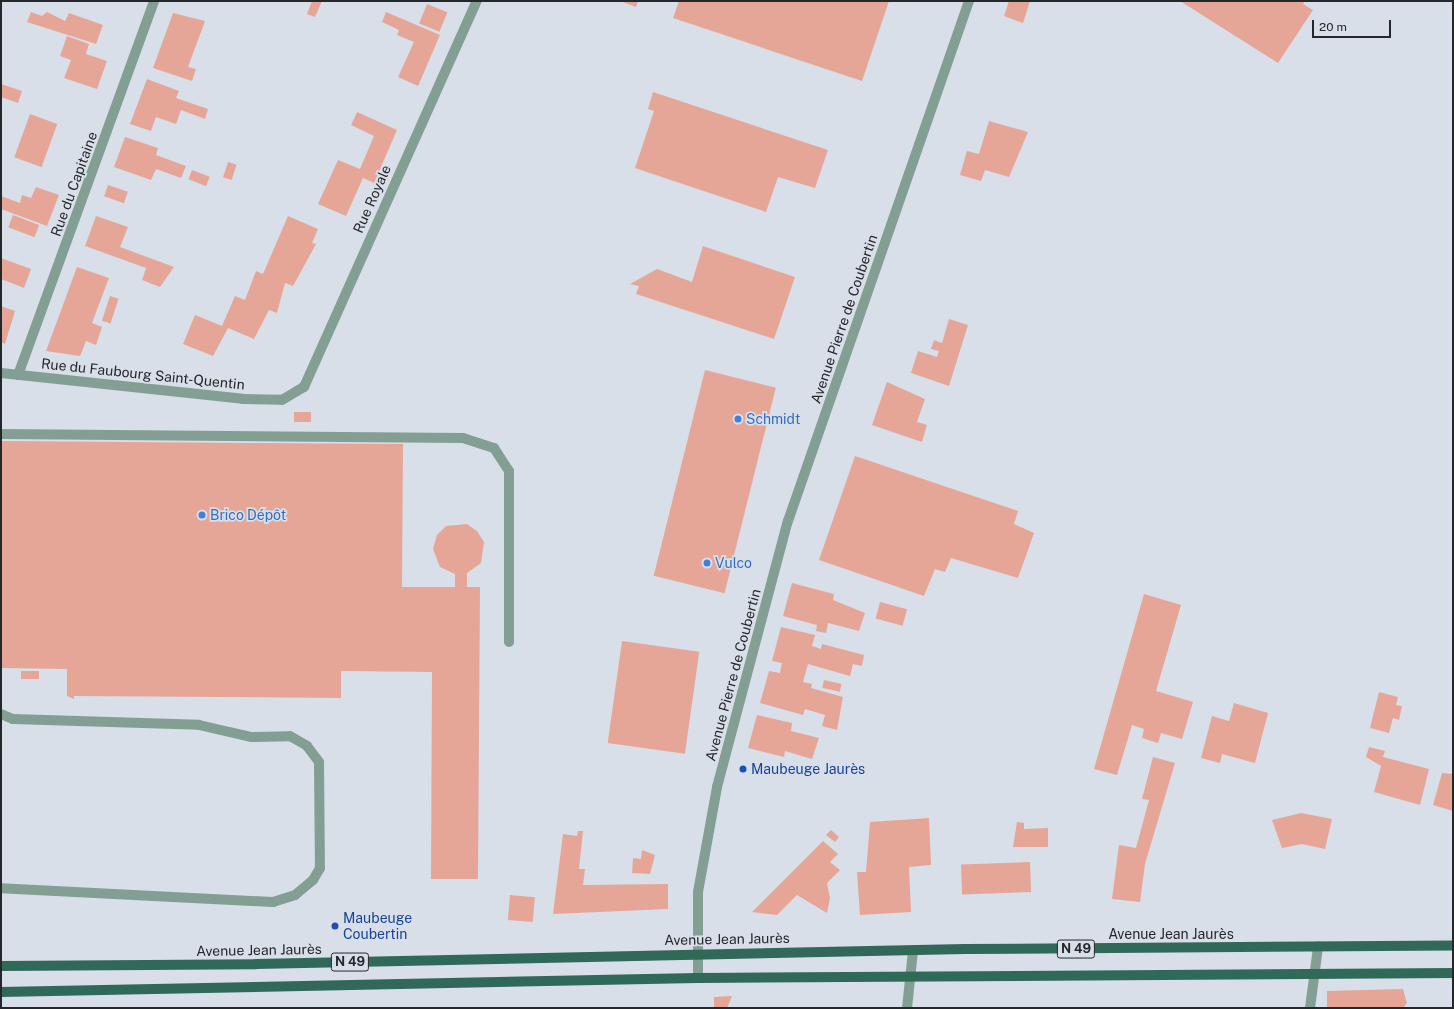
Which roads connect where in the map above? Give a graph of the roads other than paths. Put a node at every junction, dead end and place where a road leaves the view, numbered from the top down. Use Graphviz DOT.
graph roads {
  1 [pos="154,1"];
  2 [pos="477,1"];
  3 [pos="969,1"];
  4 [pos="1,373"];
  5 [pos="18,375"];
  6 [pos="282,400"];
  7 [pos="1,434"];
  8 [pos="509,642"];
  9 [pos="1,714"];
  10 [pos="1,888"];
  11 [pos="1453,946"];
  12 [pos="1318,948"];
  13 [pos="913,951"];
  14 [pos="698,953"];
  15 [pos="1,966"];
  16 [pos="1453,973"];
  17 [pos="1316,976"];
  18 [pos="910,977"];
  19 [pos="698,978"];
  20 [pos="1,992"];
  21 [pos="907,1008"];
  22 [pos="1310,1008"];
  1 -- 5 [label="street, Rue du Capitaine"];
  2 -- 6 [label="street, Rue Royale"];
  3 -- 14 [label="street, Avenue Pierre de Coubertin"];
  4 -- 5 [label="street, Rue du Faubourg Saint-Quentin"];
  5 -- 6 [label="street, Rue du Faubourg Saint-Quentin"];
  7 -- 8 [label="street"];
  9 -- 10 [label="street"];
  11 -- 12 [label="main road, Avenue Jean Jaurès / N 49"];
  12 -- 13 [label="main road, Avenue Jean Jaurès / N 49"];
  12 -- 17 [label="street"];
  13 -- 14 [label="main road, Avenue Jean Jaurès / N 49"];
  13 -- 18 [label="street"];
  14 -- 15 [label="main road, Avenue Jean Jaurès / N 49"];
  14 -- 19 [label="street, Avenue Pierre de Coubertin"];
  16 -- 17 [label="main road, N 49"];
  17 -- 18 [label="main road, N 49"];
  17 -- 22 [label="street"];
  18 -- 19 [label="main road, N 49"];
  18 -- 21 [label="street"];
  19 -- 20 [label="main road, N 49"];
}
